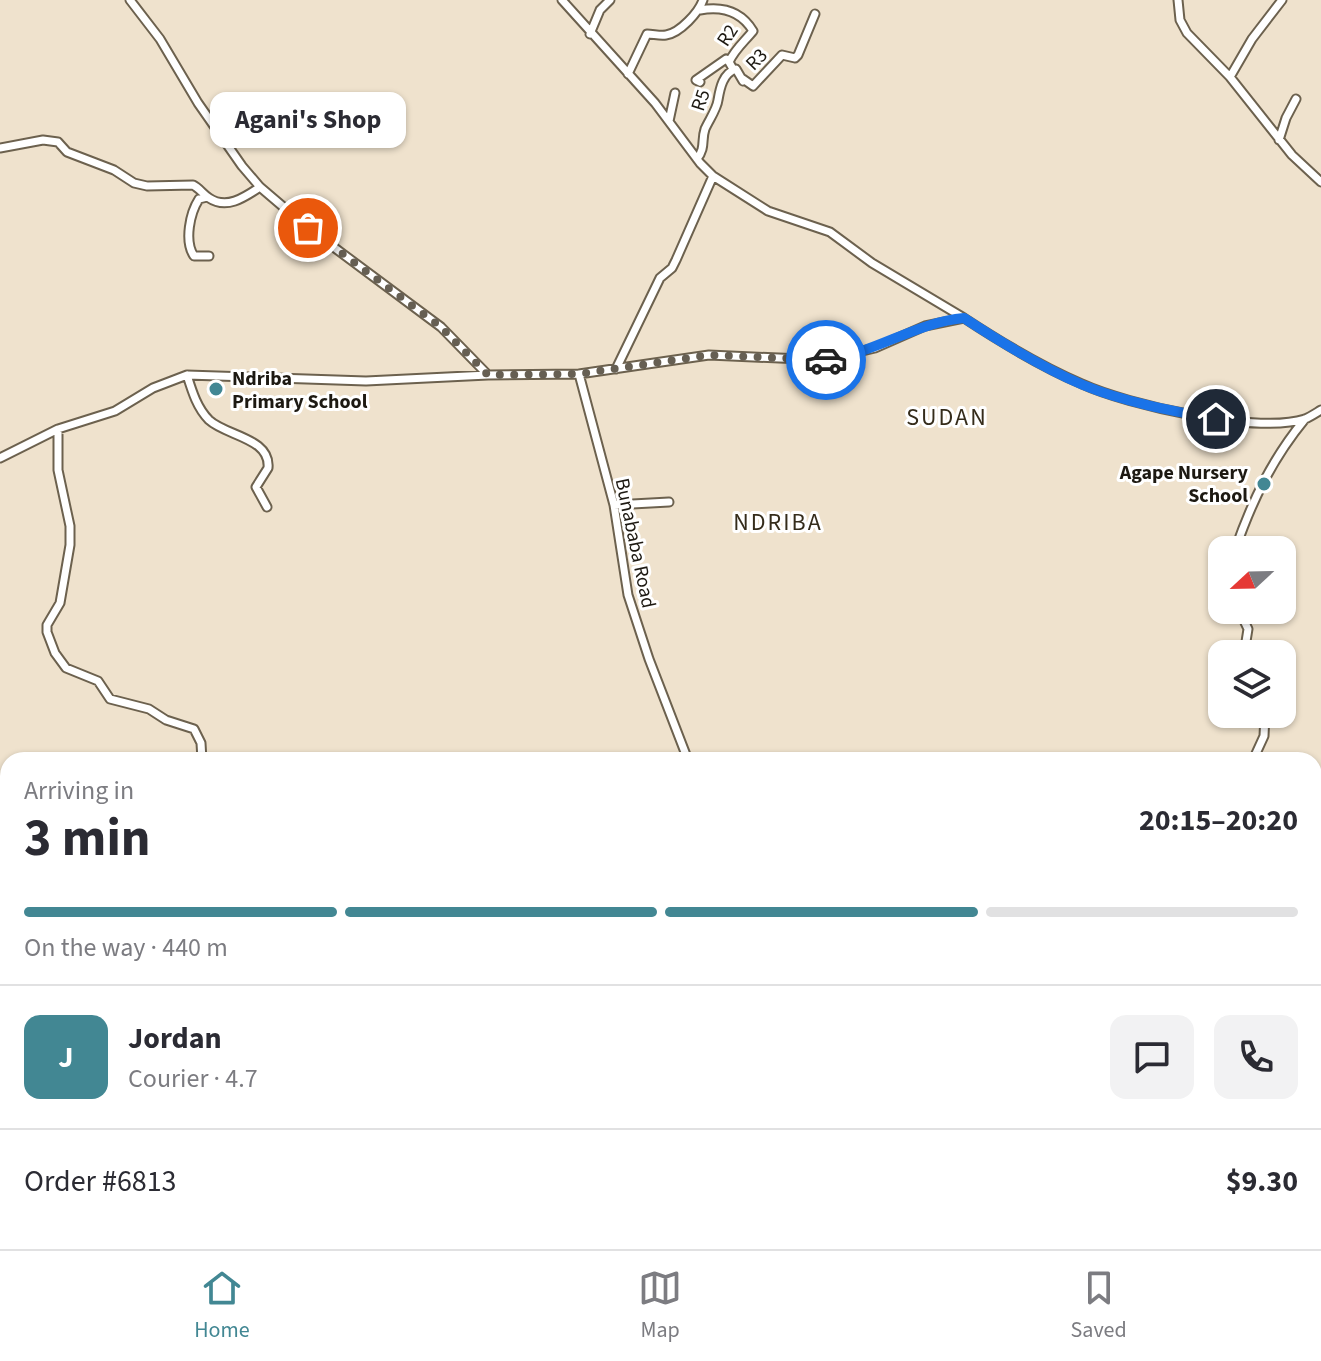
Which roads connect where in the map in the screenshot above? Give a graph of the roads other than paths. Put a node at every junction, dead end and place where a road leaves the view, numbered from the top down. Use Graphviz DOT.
graph roads {
  1 [pos="130,0"];
  2 [pos="562,0"];
  3 [pos="610,0"];
  4 [pos="703,0"];
  5 [pos="1178,0"];
  6 [pos="1282,0"];
  7 [pos="700,10"];
  8 [pos="815,14"];
  9 [pos="590,34"];
  10 [pos="731,66"];
  11 [pos="628,74"];
  12 [pos="1230,77"];
  13 [pos="700,82"];
  14 [pos="675,93"];
  15 [pos="1296,99"];
  16 [pos="669,121"];
  17 [pos="1279,140"];
  18 [pos="0,148"];
  19 [pos="697,159"];
  20 [pos="713,176"];
  21 [pos="1321,182"];
  22 [pos="260,187"];
  23 [pos="207,197"];
  24 [pos="209,256"];
  25 [pos="964,318"];
  26 [pos="616,369"];
  27 [pos="579,374"];
  28 [pos="187,375"];
  29 [pos="488,375"];
  30 [pos="1321,410"];
  31 [pos="1305,419"];
  32 [pos="58,429"];
  33 [pos="0,458"];
  34 [pos="669,502"];
  35 [pos="614,505"];
  36 [pos="267,507"];
  37 [pos="1240,536"];
  38 [pos="1264,728"];
  39 [pos="202,752"];
  40 [pos="685,752"];
  41 [pos="1257,752"];
  1 -- 22 [label="street"];
  2 -- 9 [label="street"];
  3 -- 9 [label="street"];
  4 -- 7 [label="street"];
  5 -- 12 [label="street"];
  6 -- 12 [label="street"];
  7 -- 10 [label="street, R2"];
  7 -- 11 [label="street"];
  8 -- 10 [label="street, R3"];
  9 -- 11 [label="street"];
  10 -- 13 [label="street"];
  10 -- 19 [label="street, R5"];
  11 -- 16 [label="street"];
  12 -- 17 [label="street"];
  14 -- 16 [label="street"];
  15 -- 17 [label="street"];
  16 -- 19 [label="street"];
  17 -- 21 [label="street"];
  18 -- 23 [label="street"];
  19 -- 20 [label="street"];
  20 -- 25 [label="street"];
  20 -- 26 [label="street"];
  22 -- 23 [label="street"];
  22 -- 29 [label="street"];
  23 -- 24 [label="street"];
  25 -- 26 [label="street"];
  25 -- 31 [label="street"];
  26 -- 27 [label="street"];
  27 -- 29 [label="street"];
  27 -- 35 [label="street, Bunababa Road"];
  28 -- 29 [label="street"];
  28 -- 32 [label="street"];
  28 -- 36 [label="street"];
  30 -- 31 [label="street"];
  31 -- 37 [label="street"];
  32 -- 33 [label="street"];
  32 -- 39 [label="street"];
  34 -- 35 [label="street"];
  35 -- 40 [label="street, Bunababa Road"];
  38 -- 41 [label="street"];
}
